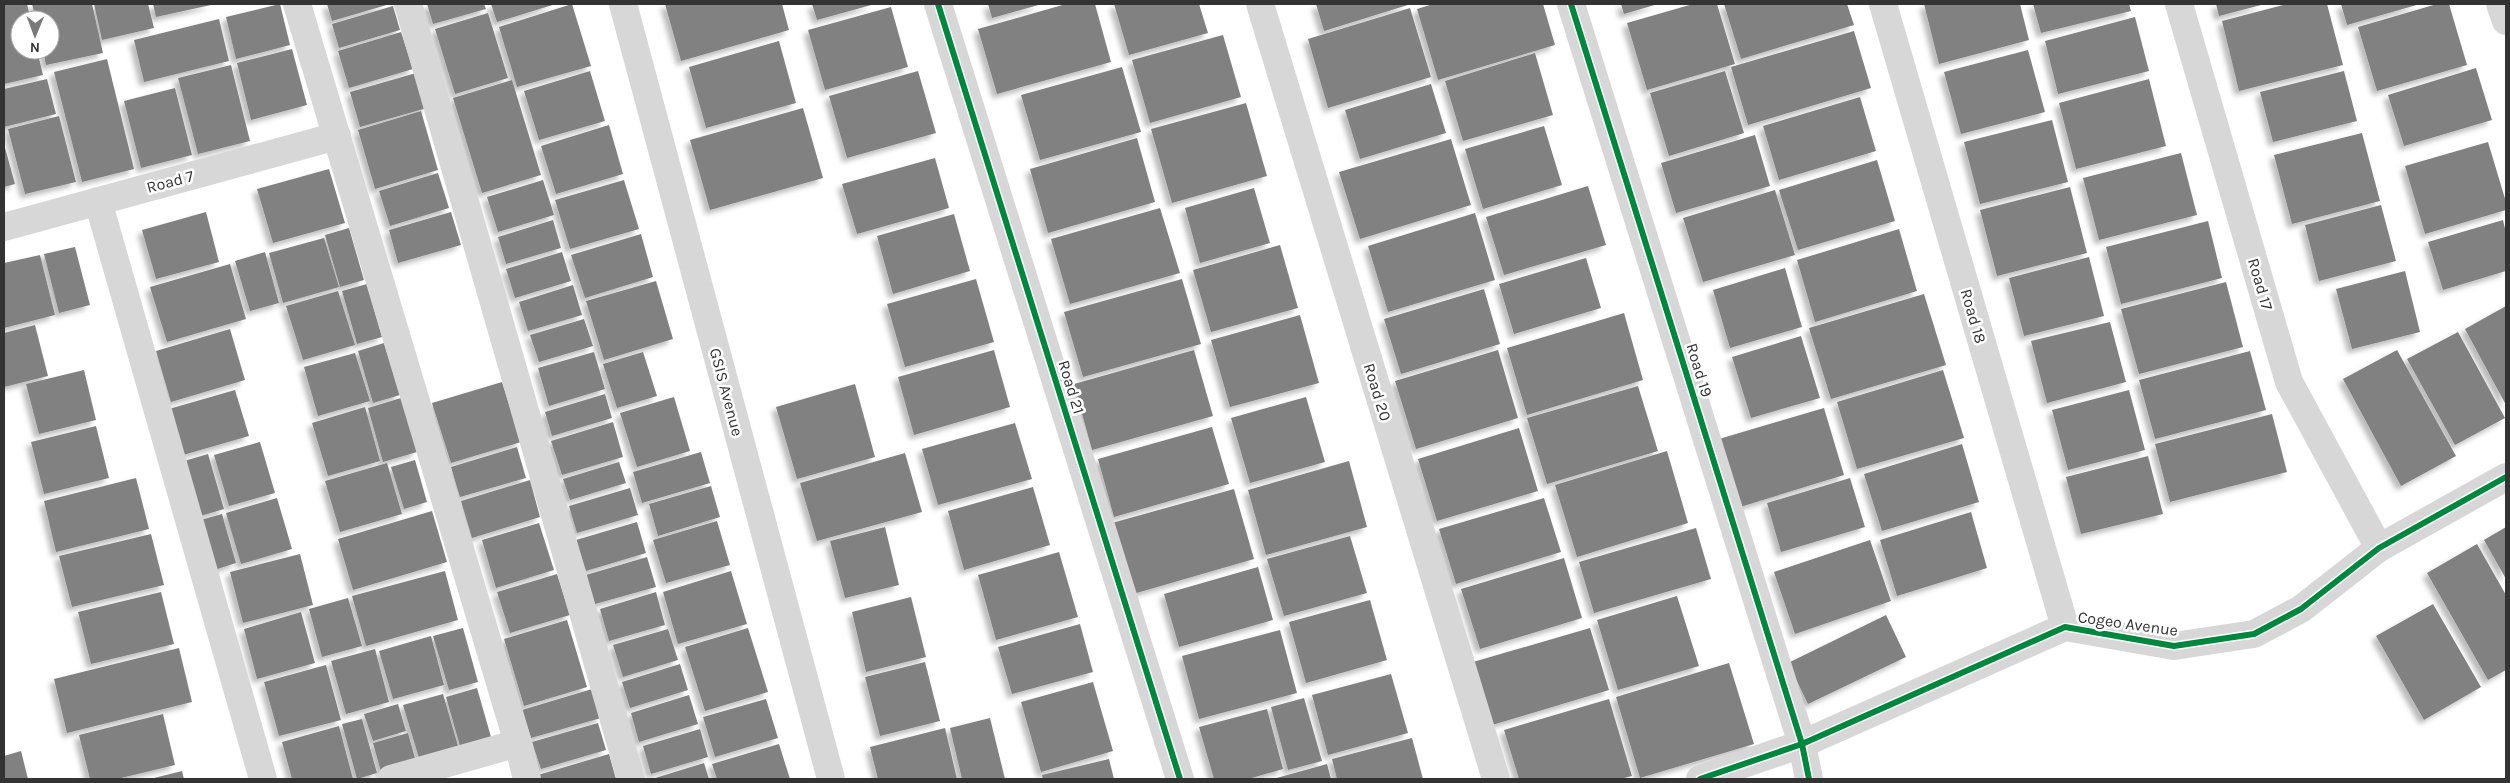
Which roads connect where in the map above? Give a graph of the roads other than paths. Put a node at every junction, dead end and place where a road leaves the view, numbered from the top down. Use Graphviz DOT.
graph roads {
  1 [pos="297,4"];
  2 [pos="408,4"];
  3 [pos="623,4"];
  4 [pos="938,4"];
  5 [pos="1260,4"];
  6 [pos="1571,4"];
  7 [pos="1883,4"];
  8 [pos="2179,4"];
  9 [pos="2500,4"];
  10 [pos="2506,21"];
  11 [pos="337,136"];
  12 [pos="98,201"];
  13 [pos="4,227"];
  14 [pos="2506,477"];
  15 [pos="2379,548"];
  16 [pos="2065,628"];
  17 [pos="518,743"];
  18 [pos="1802,744"];
  19 [pos="263,779"];
  20 [pos="391,779"];
  21 [pos="527,779"];
  22 [pos="631,779"];
  23 [pos="831,779"];
  24 [pos="1180,779"];
  25 [pos="1496,779"];
  26 [pos="1700,779"];
  27 [pos="1809,779"];
  1 -- 11 [label="street"];
  2 -- 22 [label="street"];
  3 -- 23 [label="street, GSIS Avenue"];
  4 -- 24 [label="street, Road 21"];
  5 -- 25 [label="street, Road 20"];
  6 -- 18 [label="street, Road 19"];
  7 -- 16 [label="street, Road 18"];
  8 -- 15 [label="street, Road 17"];
  9 -- 10 [label="street"];
  11 -- 12 [label="street, Road 7"];
  11 -- 17 [label="street"];
  12 -- 13 [label="street, Road 7"];
  12 -- 19 [label="street"];
  14 -- 15 [label="street, Cogeo Avenue"];
  15 -- 16 [label="street, Cogeo Avenue"];
  16 -- 18 [label="street, Cogeo Avenue"];
  17 -- 20 [label="street"];
  17 -- 21 [label="street"];
  18 -- 26 [label="street, Cogeo Avenue"];
  18 -- 27 [label="street, Road 19"];
}
